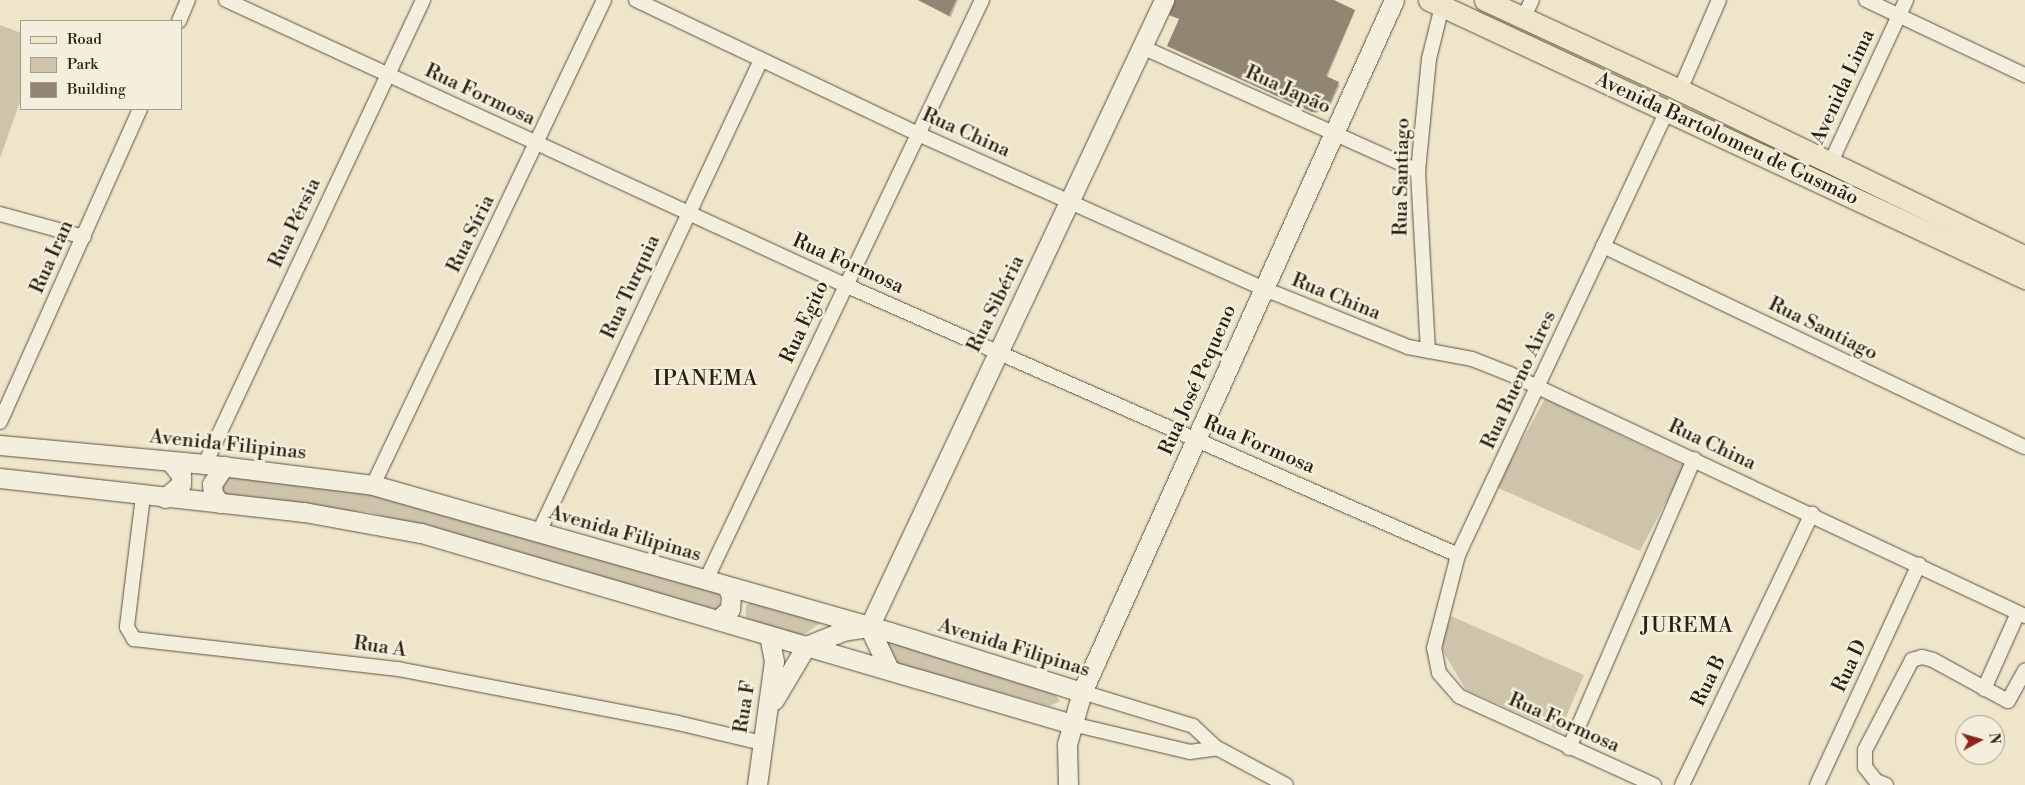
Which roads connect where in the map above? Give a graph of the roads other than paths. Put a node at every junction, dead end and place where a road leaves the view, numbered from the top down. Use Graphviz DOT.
graph roads {
  1 [pos="188,0"];
  2 [pos="226,0"];
  3 [pos="423,0"];
  4 [pos="604,0"];
  5 [pos="636,0"];
  6 [pos="982,0"];
  7 [pos="1164,0"];
  8 [pos="1394,0"];
  9 [pos="1485,0"];
  10 [pos="1719,0"];
  11 [pos="1866,0"];
  12 [pos="1906,0"];
  13 [pos="1436,3"];
  14 [pos="1528,9"];
  15 [pos="1898,16"];
  16 [pos="179,20"];
  17 [pos="1142,47"];
  18 [pos="761,60"];
  19 [pos="388,74"];
  20 [pos="2025,75"];
  21 [pos="1680,90"];
  22 [pos="140,110"];
  23 [pos="1668,111"];
  24 [pos="1332,132"];
  25 [pos="918,134"];
  26 [pos="537,144"];
  27 [pos="1830,164"];
  28 [pos="1418,171"];
  29 [pos="1070,201"];
  30 [pos="688,213"];
  31 [pos="0,214"];
  32 [pos="84,237"];
  33 [pos="1603,246"];
  34 [pos="2024,252"];
  35 [pos="2025,278"];
  36 [pos="844,285"];
  37 [pos="1263,288"];
  38 [pos="1428,351"];
  39 [pos="997,352"];
  40 [pos="1538,386"];
  41 [pos="0,422"];
  42 [pos="1196,440"];
  43 [pos="0,445"];
  44 [pos="2025,447"];
  45 [pos="1694,459"];
  46 [pos="170,461"];
  47 [pos="204,464"];
  48 [pos="224,466"];
  49 [pos="0,478"];
  50 [pos="373,485"];
  51 [pos="143,496"];
  52 [pos="165,498"];
  53 [pos="220,503"];
  54 [pos="1812,514"];
  55 [pos="539,532"];
  56 [pos="1458,555"];
  57 [pos="1920,564"];
  58 [pos="706,580"];
  59 [pos="727,587"];
  60 [pos="754,595"];
  61 [pos="2021,615"];
  62 [pos="718,620"];
  63 [pos="745,628"];
  64 [pos="868,628"];
  65 [pos="770,636"];
  66 [pos="806,646"];
  67 [pos="888,668"];
  68 [pos="2025,670"];
  69 [pos="1439,673"];
  70 [pos="1984,689"];
  71 [pos="1082,692"];
  72 [pos="769,707"];
  73 [pos="1072,724"];
  74 [pos="762,743"];
  75 [pos="1217,748"];
  76 [pos="1569,748"];
  77 [pos="757,785"];
  78 [pos="1068,785"];
  79 [pos="1286,785"];
  80 [pos="1654,785"];
  81 [pos="1682,785"];
  82 [pos="1817,785"];
  83 [pos="1886,785"];
  1 -- 16 [label="street"];
  2 -- 19 [label="street, Rua Formosa"];
  3 -- 19 [label="street, Rua Pérsia"];
  4 -- 26 [label="street, Rua Síria"];
  5 -- 18 [label="street, Rua China"];
  6 -- 25 [label="street, Rua Egito"];
  7 -- 17 [label="main road, Rua Sibéria"];
  8 -- 24 [label="main road, Rua José Pequeno"];
  9 -- 14 [label="main road, Avenida Bartolomeu de Gusmão"];
  10 -- 21 [label="street"];
  11 -- 15 [label="street"];
  12 -- 15 [label="street, Avenida Lima"];
  13 -- 23 [label="main road, Avenida Bartolomeu de Gusmão"];
  13 -- 28 [label="street, Rua Santiago"];
  14 -- 21 [label="main road, Avenida Bartolomeu de Gusmão"];
  15 -- 20 [label="street"];
  15 -- 27 [label="street, Avenida Lima"];
  17 -- 24 [label="street, Rua Japão"];
  17 -- 29 [label="main road, Rua Sibéria"];
  18 -- 25 [label="street, Rua China"];
  18 -- 30 [label="street, Rua Turquia"];
  19 -- 26 [label="street, Rua Formosa"];
  19 -- 47 [label="street, Rua Pérsia"];
  21 -- 27 [label="main road, Avenida Bartolomeu de Gusmão"];
  22 -- 32 [label="street, Rua Iran"];
  23 -- 33 [label="street, Rua Bueno Aires"];
  23 -- 35 [label="main road, Avenida Bartolomeu de Gusmão"];
  24 -- 28 [label="street, Rua Japão"];
  24 -- 37 [label="main road, Rua José Pequeno"];
  25 -- 29 [label="street, Rua China"];
  25 -- 36 [label="street, Rua Egito"];
  26 -- 30 [label="street, Rua Formosa"];
  26 -- 50 [label="street, Rua Síria"];
  27 -- 34 [label="main road, Avenida Bartolomeu de Gusmão"];
  28 -- 38 [label="street, Rua Santiago"];
  29 -- 37 [label="street, Rua China"];
  29 -- 39 [label="main road, Rua Sibéria"];
  30 -- 36 [label="street, Rua Formosa"];
  30 -- 55 [label="street, Rua Turquia"];
  31 -- 32 [label="street"];
  32 -- 41 [label="street, Rua Iran"];
  33 -- 40 [label="street, Rua Bueno Aires"];
  33 -- 44 [label="street, Rua Santiago"];
  36 -- 39 [label="street, Rua Formosa"];
  36 -- 58 [label="street, Rua Egito"];
  37 -- 38 [label="street, Rua China"];
  37 -- 42 [label="main road, Rua José Pequeno"];
  38 -- 40 [label="street, Rua China"];
  39 -- 42 [label="street, Rua Formosa"];
  39 -- 64 [label="main road, Rua Sibéria"];
  40 -- 45 [label="street, Rua China"];
  40 -- 56 [label="street, Rua Bueno Aires"];
  42 -- 56 [label="street, Rua Formosa"];
  42 -- 71 [label="main road, Rua José Pequeno"];
  43 -- 46 [label="main road, Avenida Filipinas"];
  45 -- 54 [label="street, Rua China"];
  45 -- 76 [label="street"];
  46 -- 47 [label="main road, Avenida Filipinas"];
  46 -- 52 [label="main road"];
  47 -- 48 [label="main road, Avenida Filipinas"];
  48 -- 50 [label="main road, Avenida Filipinas"];
  48 -- 53 [label="main road"];
  49 -- 51 [label="main road"];
  50 -- 55 [label="main road, Avenida Filipinas"];
  51 -- 52 [label="main road"];
  51 -- 74 [label="street, Rua A"];
  52 -- 53 [label="main road"];
  53 -- 62 [label="main road"];
  54 -- 57 [label="street, Rua China"];
  54 -- 81 [label="street, Rua B"];
  55 -- 58 [label="main road, Avenida Filipinas"];
  56 -- 69 [label="street, Rua Bueno Aires"];
  57 -- 61 [label="street, Rua China"];
  57 -- 82 [label="street, Rua D"];
  58 -- 59 [label="main road, Avenida Filipinas"];
  59 -- 60 [label="main road, Avenida Filipinas"];
  59 -- 62 [label="main road"];
  60 -- 63 [label="main road"];
  60 -- 64 [label="main road, Avenida Filipinas"];
  61 -- 70 [label="street"];
  62 -- 63 [label="main road"];
  63 -- 65 [label="main road"];
  64 -- 66 [label="main road"];
  64 -- 67 [label="main road"];
  64 -- 71 [label="main road, Avenida Filipinas"];
  65 -- 66 [label="main road"];
  65 -- 72 [label="main road, Rua F"];
  66 -- 67 [label="main road"];
  66 -- 72 [label="main road"];
  67 -- 73 [label="main road"];
  68 -- 70 [label="street"];
  69 -- 76 [label="street, Rua Formosa"];
  70 -- 83 [label="street"];
  71 -- 73 [label="main road, Rua José Pequeno"];
  71 -- 75 [label="street, Avenida Filipinas"];
  72 -- 74 [label="main road, Rua F"];
  73 -- 75 [label="street"];
  73 -- 78 [label="main road, Rua José Pequeno"];
  74 -- 77 [label="main road, Rua F"];
  75 -- 79 [label="street, Avenida Filipinas"];
  76 -- 80 [label="street, Rua Formosa"];
}
